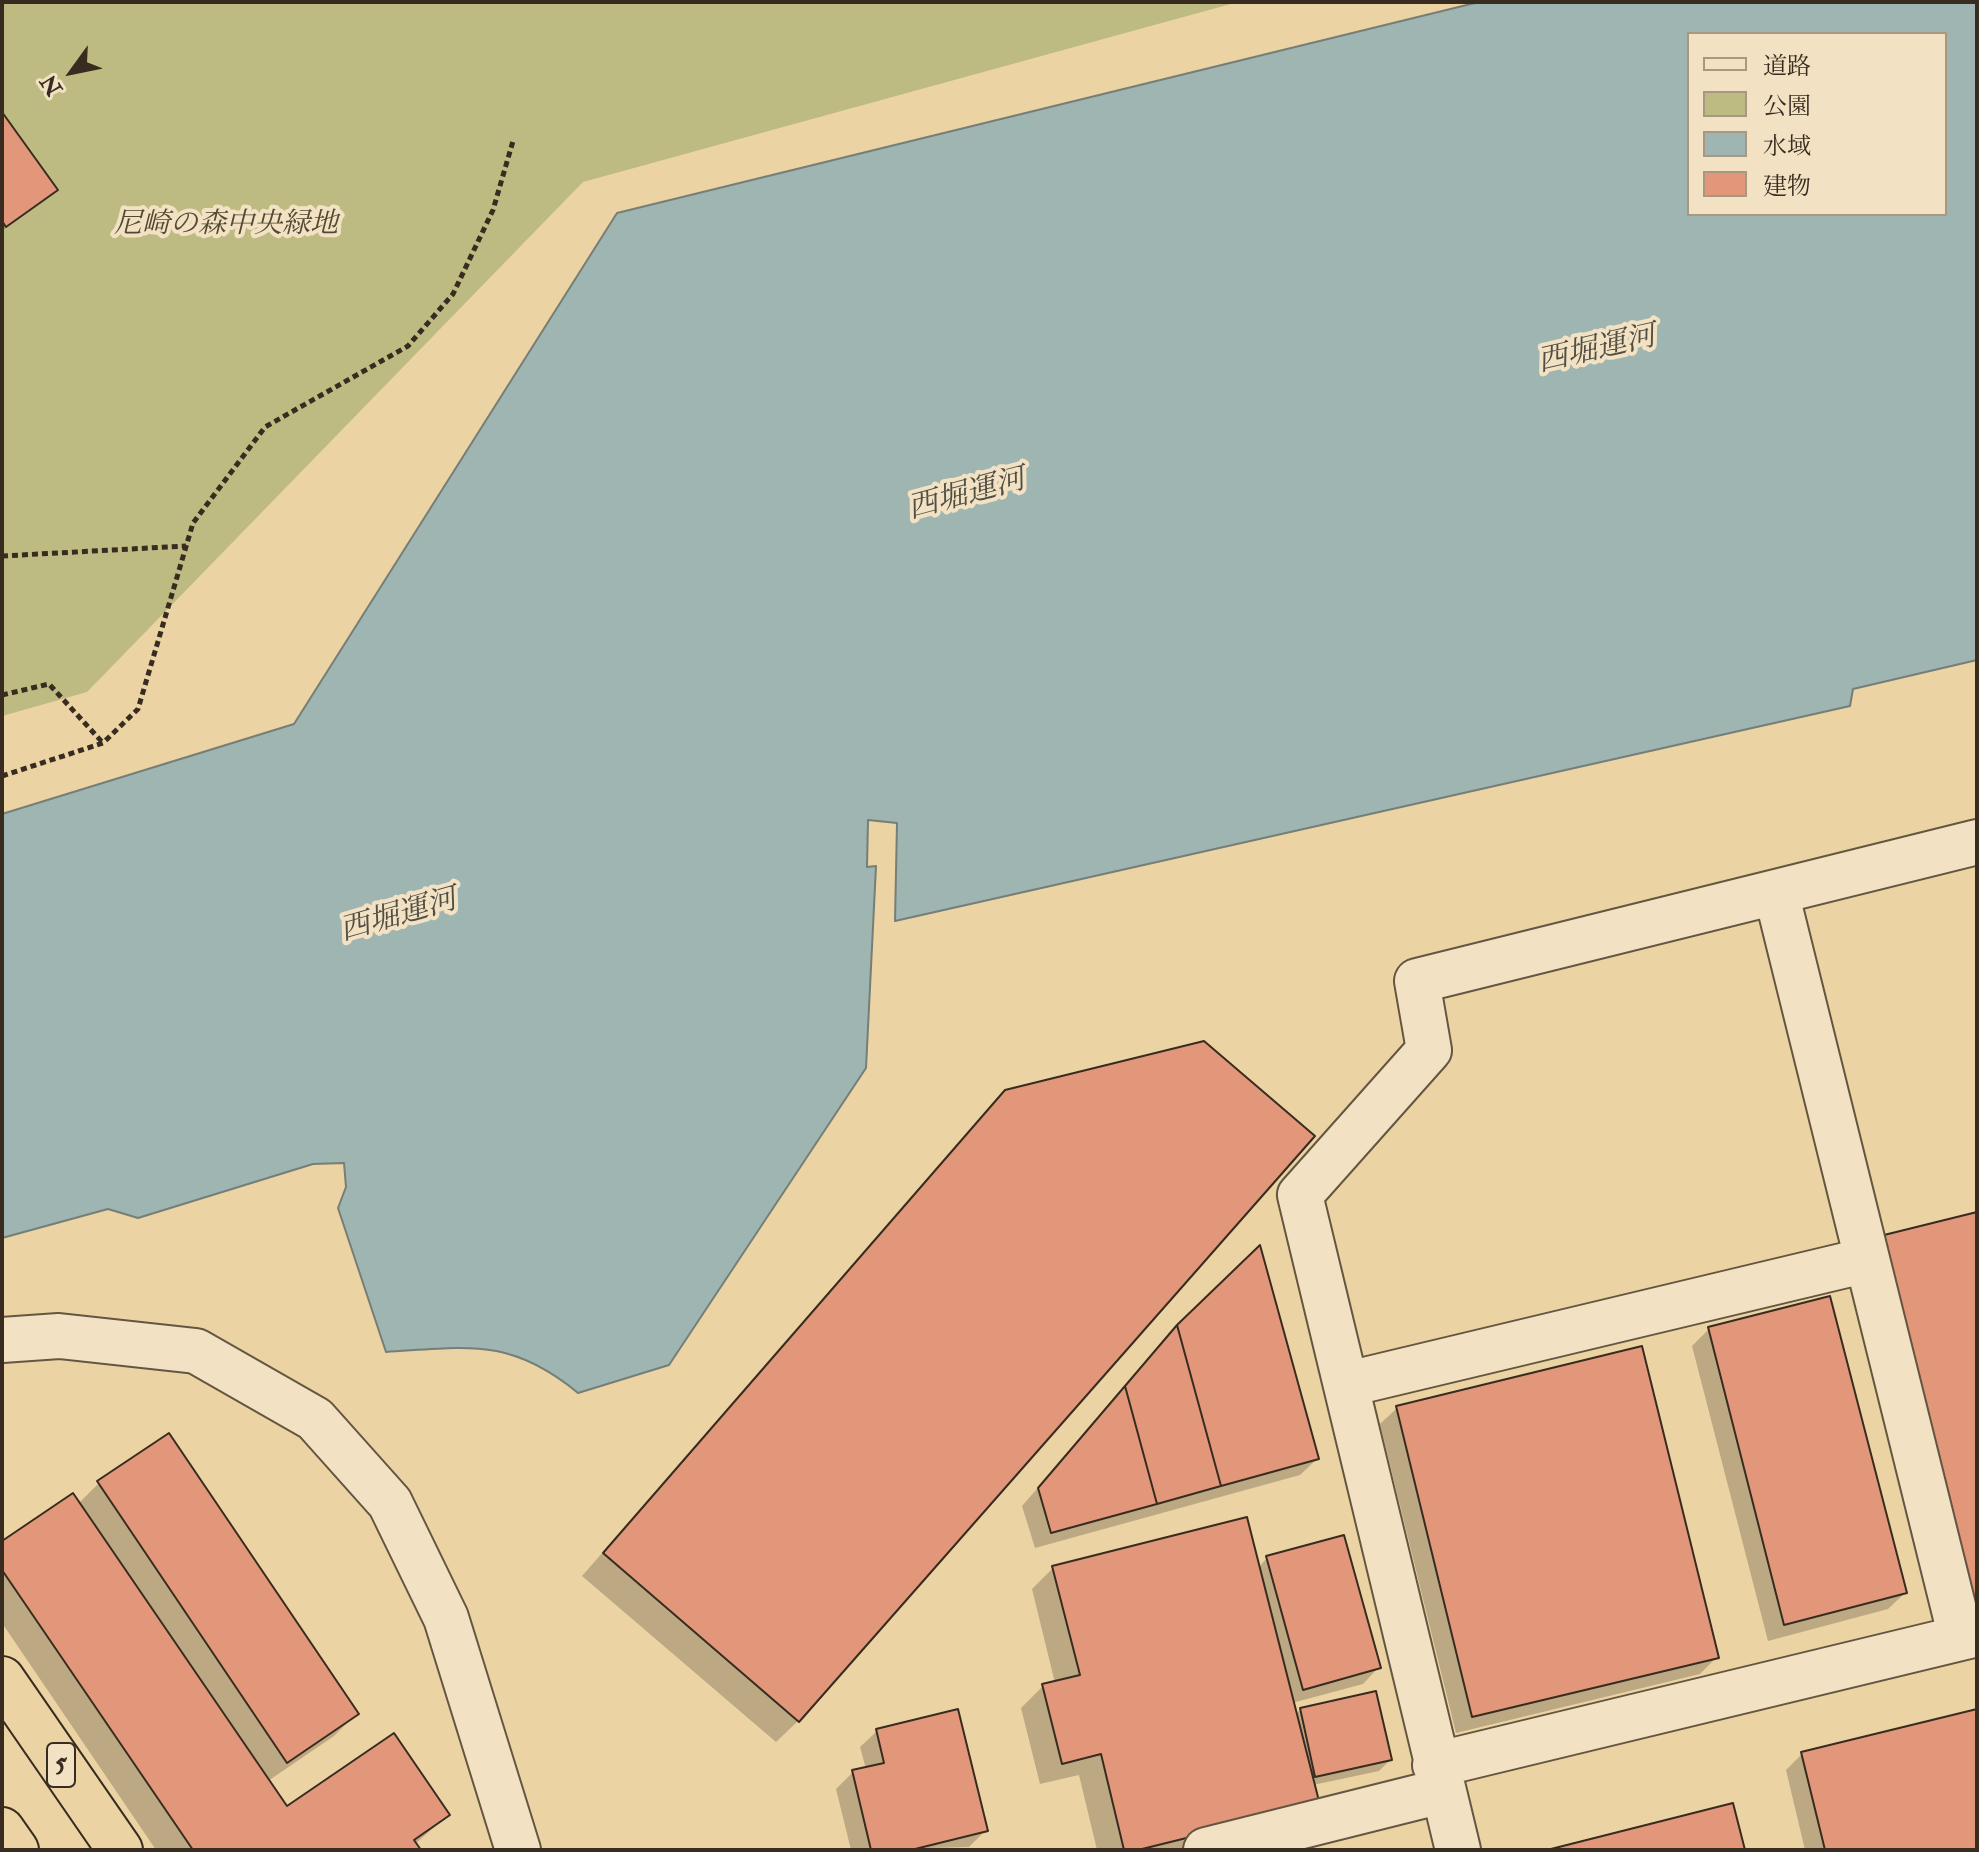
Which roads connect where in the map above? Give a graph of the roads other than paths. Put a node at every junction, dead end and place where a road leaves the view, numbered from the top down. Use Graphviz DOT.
graph roads {
  1 [pos="1977,842"];
  2 [pos="1776,892"];
  3 [pos="1867,1260"];
  4 [pos="2,1340"];
  5 [pos="1348,1384"];
  6 [pos="1969,1636"];
  7 [pos="2,1679"];
  8 [pos="1439,1778"];
  9 [pos="2,1830"];
  10 [pos="16,1850"];
  11 [pos="120,1850"];
  12 [pos="518,1850"];
  13 [pos="1206,1850"];
  14 [pos="1458,1850"];
  1 -- 2 [label="street"];
  2 -- 3 [label="street"];
  2 -- 5 [label="street"];
  3 -- 5 [label="street"];
  3 -- 6 [label="street"];
  4 -- 12 [label="street"];
  5 -- 8 [label="street"];
  6 -- 8 [label="street"];
  7 -- 11 [label="highway, 5"];
  8 -- 13 [label="street"];
  8 -- 14 [label="street"];
  9 -- 10 [label="highway"];
}
